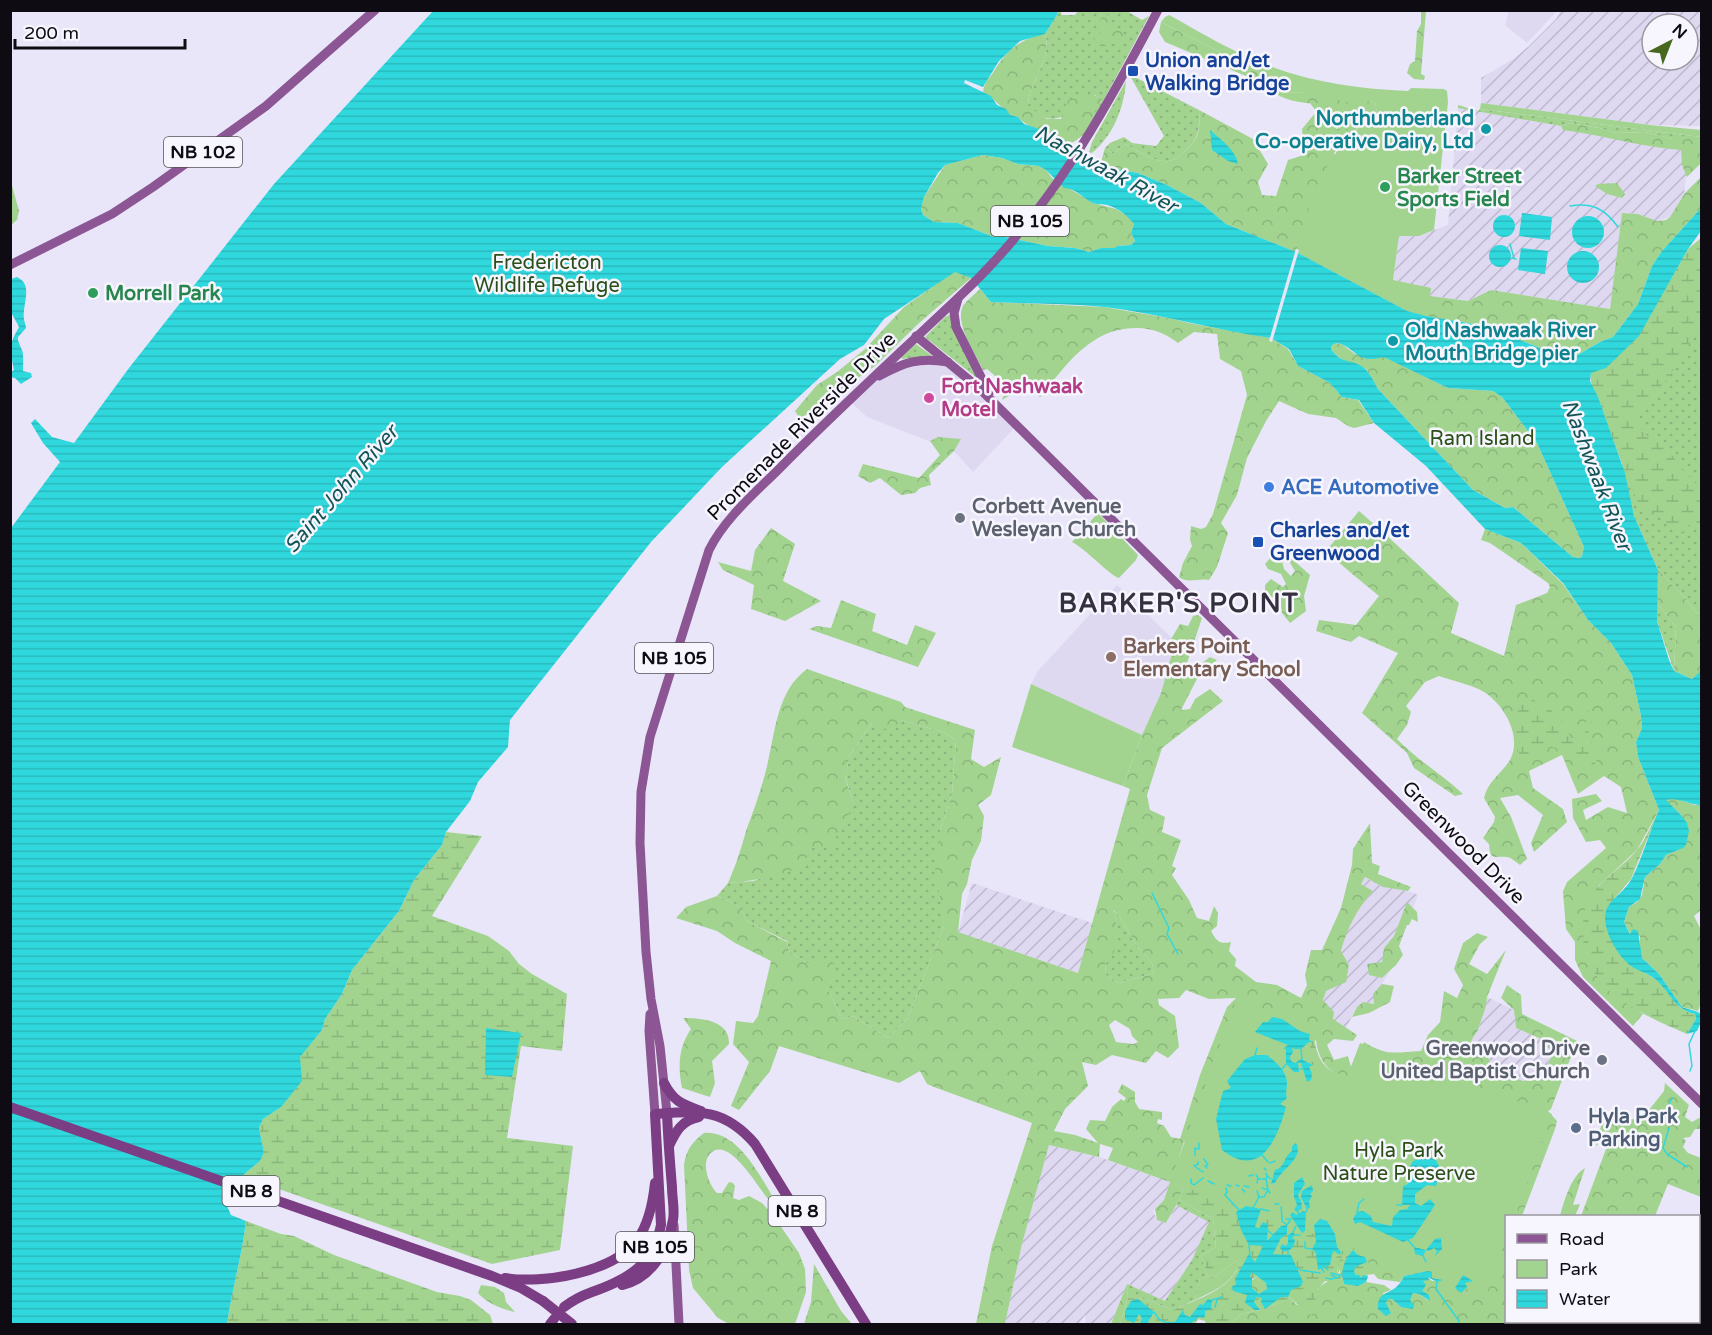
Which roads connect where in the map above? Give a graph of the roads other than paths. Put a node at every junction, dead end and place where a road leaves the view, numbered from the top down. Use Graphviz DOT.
graph roads {
  1 [pos="375,10"];
  2 [pos="1158,10"];
  3 [pos="10,265"];
  4 [pos="959,297"];
  5 [pos="916,336"];
  6 [pos="950,363"];
  7 [pos="869,381"];
  8 [pos="997,406"];
  9 [pos="651,999"];
  10 [pos="664,1083"];
  11 [pos="1701,1104"];
  12 [pos="10,1107"];
  13 [pos="661,1114"];
  14 [pos="713,1114"];
  15 [pos="669,1146"];
  16 [pos="658,1170"];
  17 [pos="674,1217"];
  18 [pos="492,1276"];
  19 [pos="593,1292"];
  20 [pos="564,1307"];
  21 [pos="572,1324"];
  22 [pos="679,1324"];
  23 [pos="866,1324"];
  1 -- 3 [label="main road, NB 102"];
  2 -- 4 [label="main road, NB 105"];
  4 -- 5 [label="main road, NB 105"];
  4 -- 8 [label="main road"];
  5 -- 6 [label="main road"];
  5 -- 7 [label="main road, Promenade Riverside Drive / NB 105"];
  6 -- 7 [label="main road"];
  6 -- 8 [label="main road"];
  7 -- 9 [label="main road, Promenade Riverside Drive / NB 105"];
  8 -- 11 [label="main road, Greenwood Drive"];
  9 -- 10 [label="main road, Promenade Riverside Drive / NB 105"];
  9 -- 13 [label="main road, Promenade Riverside Drive / NB 105"];
  10 -- 13 [label="main road, Promenade Riverside Drive / NB 105"];
  10 -- 14 [label="highway"];
  12 -- 18 [label="highway, NB 8"];
  13 -- 14 [label="highway, NB 8"];
  13 -- 15 [label="highway, Promenade Riverside Drive / NB 105"];
  13 -- 16 [label="highway, Promenade Riverside Drive / NB 105"];
  14 -- 15 [label="highway"];
  14 -- 23 [label="highway, NB 8"];
  15 -- 17 [label="highway, Promenade Riverside Drive / NB 105"];
  16 -- 18 [label="highway, NB 8"];
  16 -- 19 [label="highway, Promenade Riverside Drive / NB 105"];
  17 -- 19 [label="highway"];
  17 -- 22 [label="main road, Promenade Riverside Drive / NB 105"];
  18 -- 21 [label="highway, NB 8, bridge"];
  19 -- 20 [label="highway, Promenade Riverside Drive / NB 105"];
}
